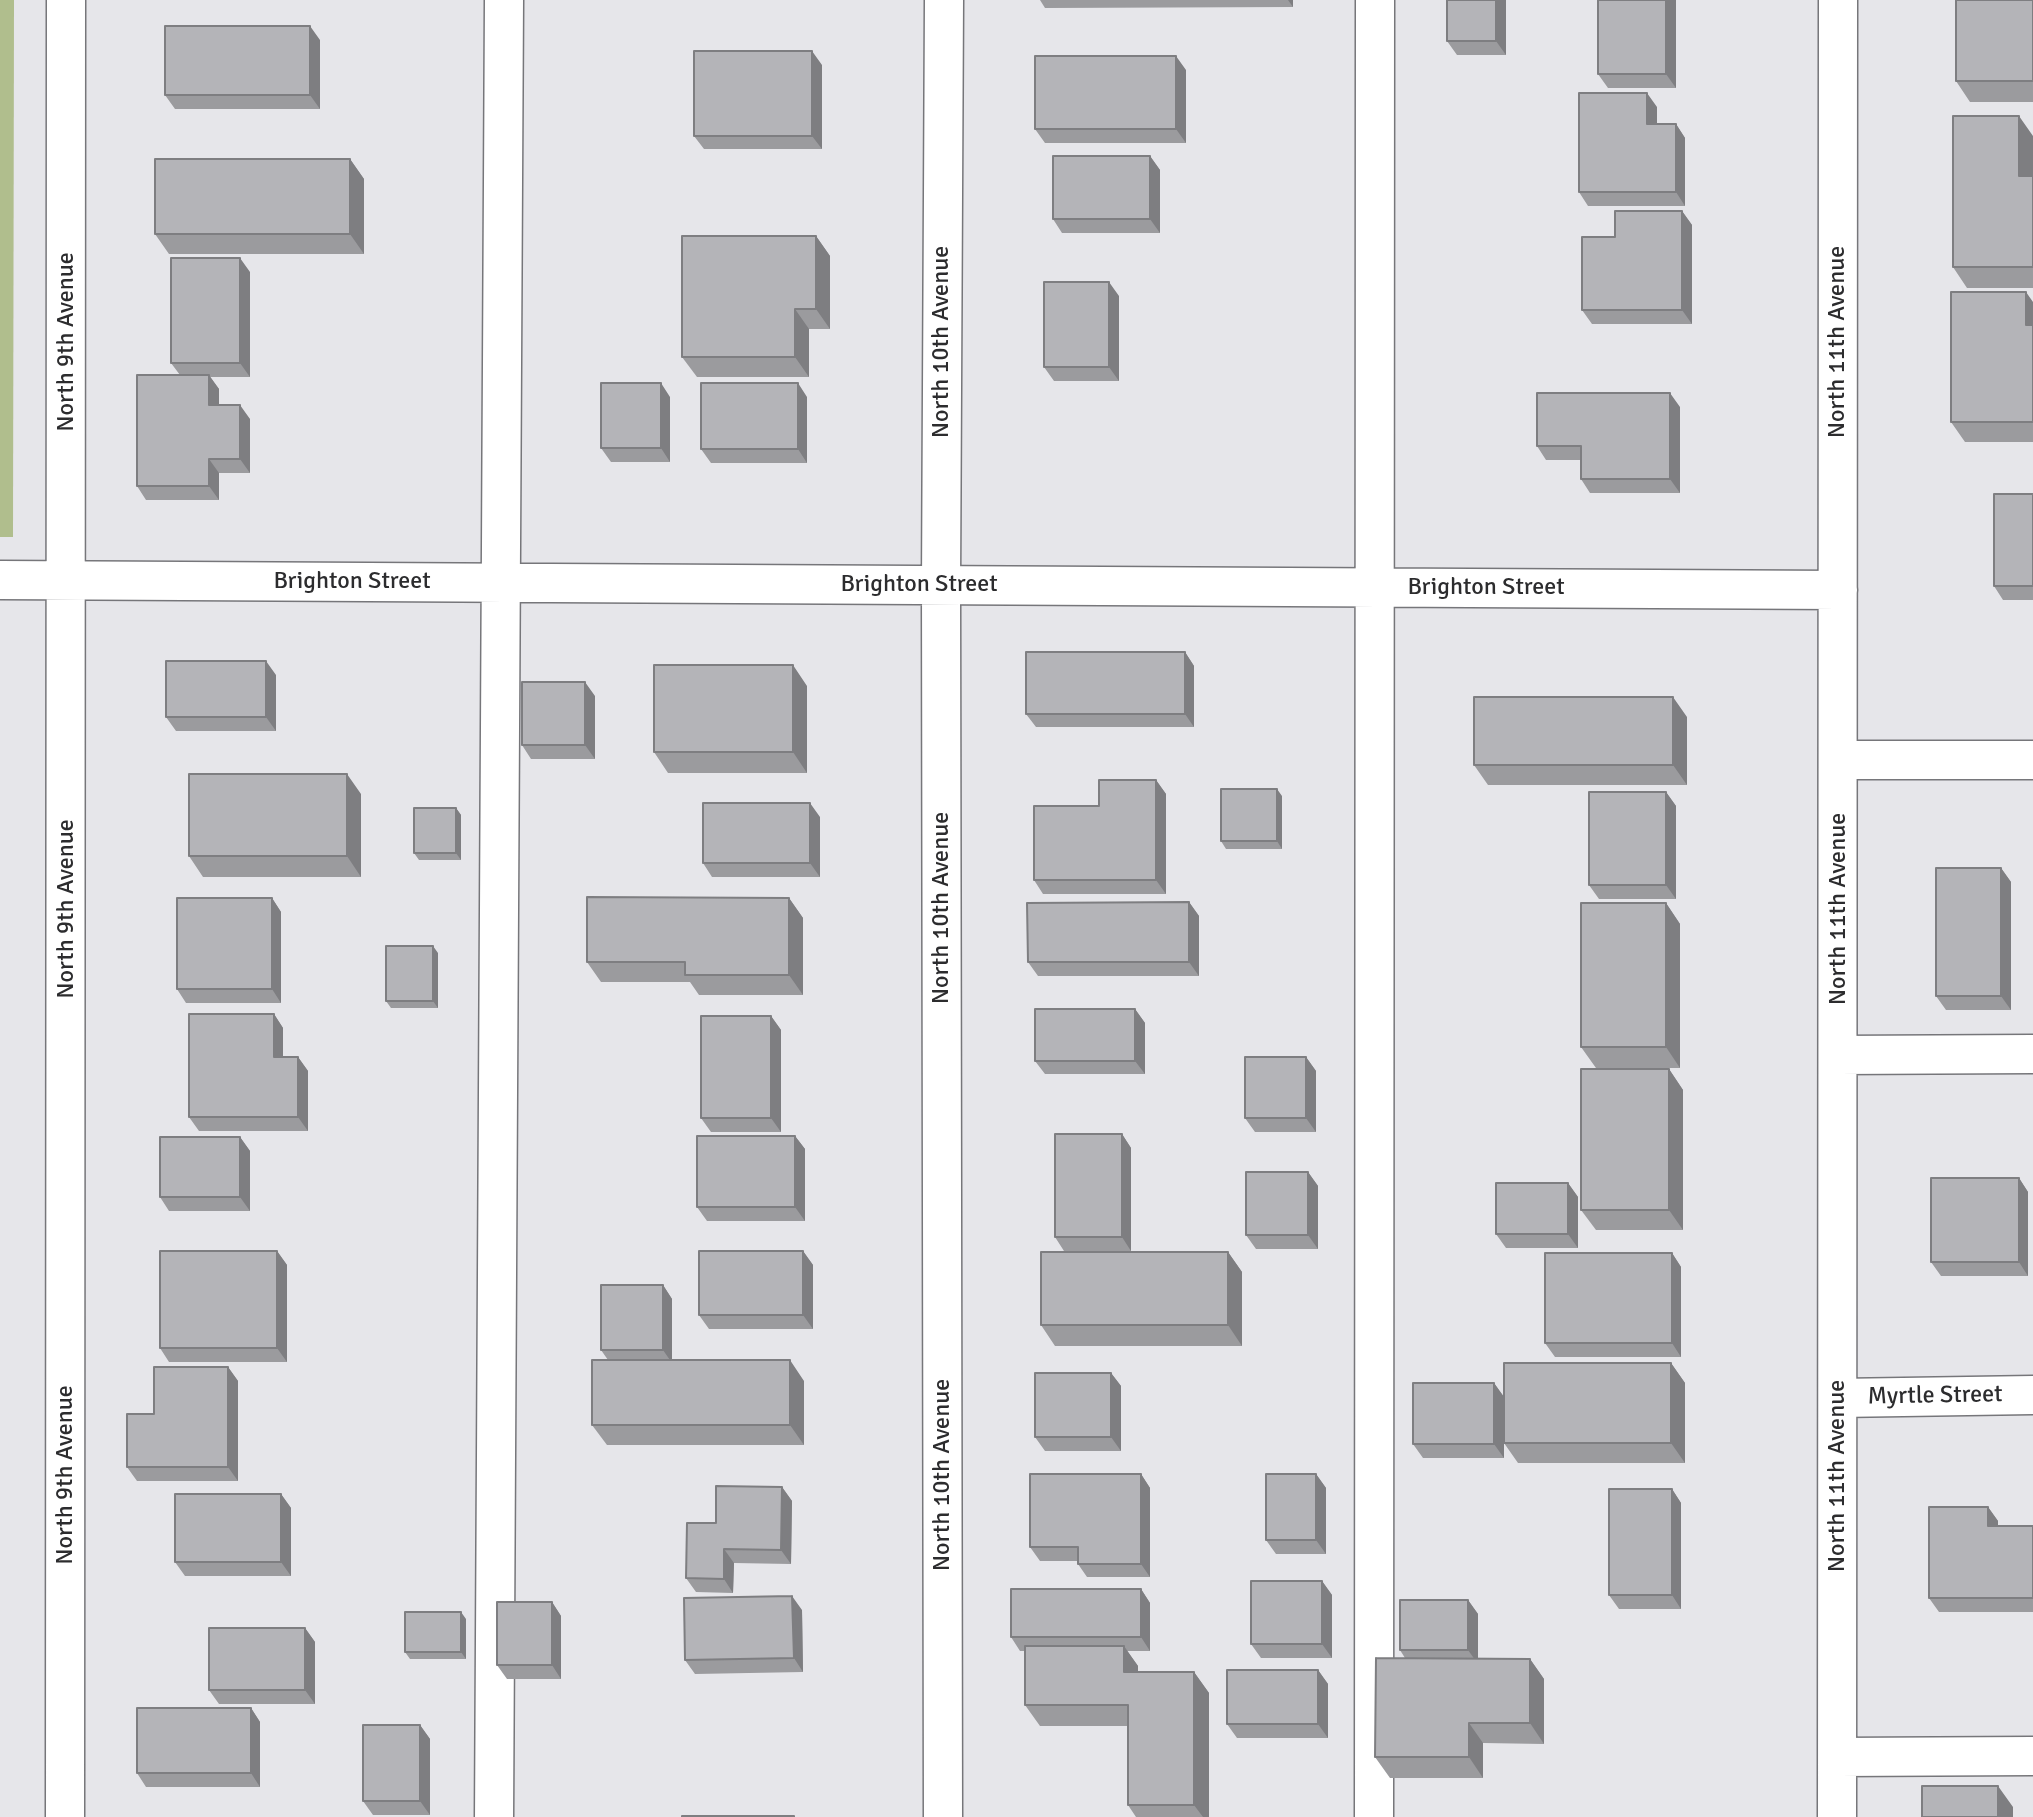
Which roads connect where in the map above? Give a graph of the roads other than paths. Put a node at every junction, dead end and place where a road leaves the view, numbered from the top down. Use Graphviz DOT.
graph roads {
  1 [pos="66,0"];
  2 [pos="504,0"];
  3 [pos="944,0"];
  4 [pos="1375,0"];
  5 [pos="1838,0"];
  6 [pos="0,580"];
  7 [pos="67,581"];
  8 [pos="501,583"];
  9 [pos="941,585"];
  10 [pos="1374,588"];
  11 [pos="1838,590"];
  12 [pos="1839,760"];
  13 [pos="2033,761"];
  14 [pos="2033,1054"];
  15 [pos="1838,1055"];
  16 [pos="2033,1395"];
  17 [pos="1838,1398"];
  18 [pos="2033,1756"];
  19 [pos="1838,1757"];
  20 [pos="65,1817"];
  21 [pos="494,1817"];
  22 [pos="943,1817"];
  23 [pos="1374,1817"];
  24 [pos="1837,1817"];
  1 -- 7 [label="street, North 9th Avenue"];
  2 -- 8 [label="street"];
  3 -- 9 [label="street, North 10th Avenue"];
  4 -- 10 [label="street"];
  5 -- 11 [label="street, North 11th Avenue"];
  6 -- 7 [label="street, Brighton Street"];
  7 -- 8 [label="street, Brighton Street"];
  7 -- 20 [label="street, North 9th Avenue"];
  8 -- 9 [label="street, Brighton Street"];
  8 -- 21 [label="street"];
  9 -- 10 [label="street, Brighton Street"];
  9 -- 22 [label="street, North 10th Avenue"];
  10 -- 11 [label="street, Brighton Street"];
  10 -- 23 [label="street"];
  11 -- 12 [label="street, North 11th Avenue"];
  12 -- 13 [label="street"];
  12 -- 15 [label="street, North 11th Avenue"];
  14 -- 15 [label="street"];
  15 -- 17 [label="street, North 11th Avenue"];
  16 -- 17 [label="street, Myrtle Street"];
  17 -- 19 [label="street, North 11th Avenue"];
  18 -- 19 [label="street"];
  19 -- 24 [label="street, North 11th Avenue"];
}
